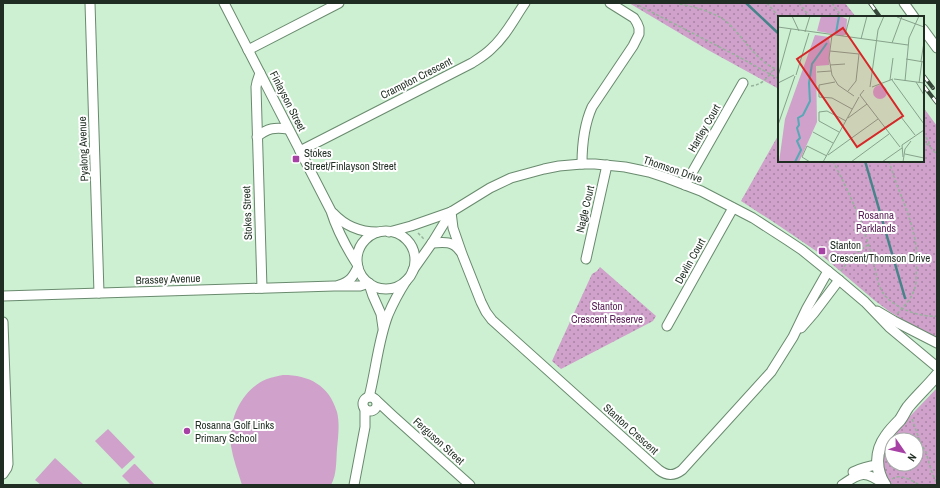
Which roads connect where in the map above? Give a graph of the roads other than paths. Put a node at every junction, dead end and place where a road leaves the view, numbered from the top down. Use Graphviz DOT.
graph roads {
  1 [pos="90,3"];
  2 [pos="224,3"];
  3 [pos="339,3"];
  4 [pos="525,3"];
  5 [pos="610,3"];
  6 [pos="904,3"];
  7 [pos="913,16"];
  8 [pos="924,30"];
  9 [pos="937,48"];
  10 [pos="248,50"];
  11 [pos="260,73"];
  12 [pos="743,83"];
  13 [pos="288,129"];
  14 [pos="257,137"];
  15 [pos="300,151"];
  16 [pos="582,164"];
  17 [pos="608,165"];
  18 [pos="686,185"];
  19 [pos="733,208"];
  20 [pos="331,211"];
  21 [pos="451,212"];
  22 [pos="386,232"];
  23 [pos="432,243"];
  24 [pos="462,254"];
  25 [pos="586,259"];
  26 [pos="357,265"];
  27 [pos="828,271"];
  28 [pos="409,276"];
  29 [pos="837,279"];
  30 [pos="369,284"];
  31 [pos="334,286"];
  32 [pos="262,288"];
  33 [pos="99,293"];
  34 [pos="3,296"];
  35 [pos="864,302"];
  36 [pos="3,322"];
  37 [pos="667,326"];
  38 [pos="383,331"];
  39 [pos="793,337"];
  40 [pos="937,343"];
  41 [pos="937,367"];
  42 [pos="937,375"];
  43 [pos="937,385"];
  44 [pos="372,404"];
  45 [pos="900,420"];
  46 [pos="878,465"];
  47 [pos="3,474"];
  48 [pos="354,485"];
  49 [pos="470,485"];
  50 [pos="841,485"];
  51 [pos="885,485"];
  1 -- 33 [label="street, Pyalong Avenue"];
  2 -- 10 [label="street, Finlayson Street"];
  3 -- 10 [label="street"];
  4 -- 15 [label="street, Crampton Crescent"];
  5 -- 16 [label="street"];
  6 -- 7 [label="street"];
  8 -- 9 [label="street"];
  10 -- 11 [label="street, Finlayson Street"];
  11 -- 13 [label="street, Finlayson Street"];
  11 -- 14 [label="street, Stokes Street"];
  12 -- 18 [label="street, Hartley Court"];
  13 -- 14 [label="street"];
  13 -- 15 [label="street, Finlayson Street"];
  14 -- 32 [label="street, Stokes Street"];
  15 -- 20 [label="street, Finlayson Street"];
  16 -- 17 [label="street, Thomson Drive"];
  16 -- 21 [label="street, Thomson Drive"];
  17 -- 18 [label="street, Thomson Drive"];
  17 -- 25 [label="street, Nagle Court"];
  18 -- 19 [label="street, Thomson Drive"];
  19 -- 27 [label="street, Thomson Drive"];
  19 -- 37 [label="street, Devlin Court"];
  20 -- 22 [label="street, Finlayson Street"];
  20 -- 26 [label="street, Finlayson Street"];
  21 -- 22 [label="street, Thomson Drive"];
  21 -- 23 [label="street, Thomson Drive"];
  21 -- 24 [label="street, Stanton Crescent"];
  22 -- 26 [label="street"];
  22 -- 28 [label="street"];
  23 -- 24 [label="street"];
  23 -- 28 [label="street, Thomson Drive"];
  24 -- 39 [label="street, Stanton Crescent"];
  26 -- 30 [label="street"];
  26 -- 31 [label="street, Brassey Avenue"];
  27 -- 29 [label="street, Thomson Drive"];
  27 -- 39 [label="street, Stanton Crescent"];
  28 -- 30 [label="street"];
  28 -- 38 [label="street"];
  29 -- 35 [label="street, Thomson Drive"];
  29 -- 39 [label="street, Stanton Crescent"];
  30 -- 31 [label="street, Brassey Avenue"];
  30 -- 38 [label="street"];
  31 -- 32 [label="street, Brassey Avenue"];
  32 -- 33 [label="street, Brassey Avenue"];
  33 -- 34 [label="street, Brassey Avenue"];
  35 -- 40 [label="street, Thomson Drive"];
  35 -- 41 [label="street, Thomson Drive"];
  36 -- 47 [label="street"];
  38 -- 44 [label="street"];
  42 -- 45 [label="street"];
  43 -- 45 [label="street"];
  44 -- 48 [label="street"];
  44 -- 49 [label="street, Ferguson Street"];
  45 -- 46 [label="street"];
  46 -- 50 [label="street"];
  46 -- 51 [label="street"];
  50 -- 51 [label="street"];
}
